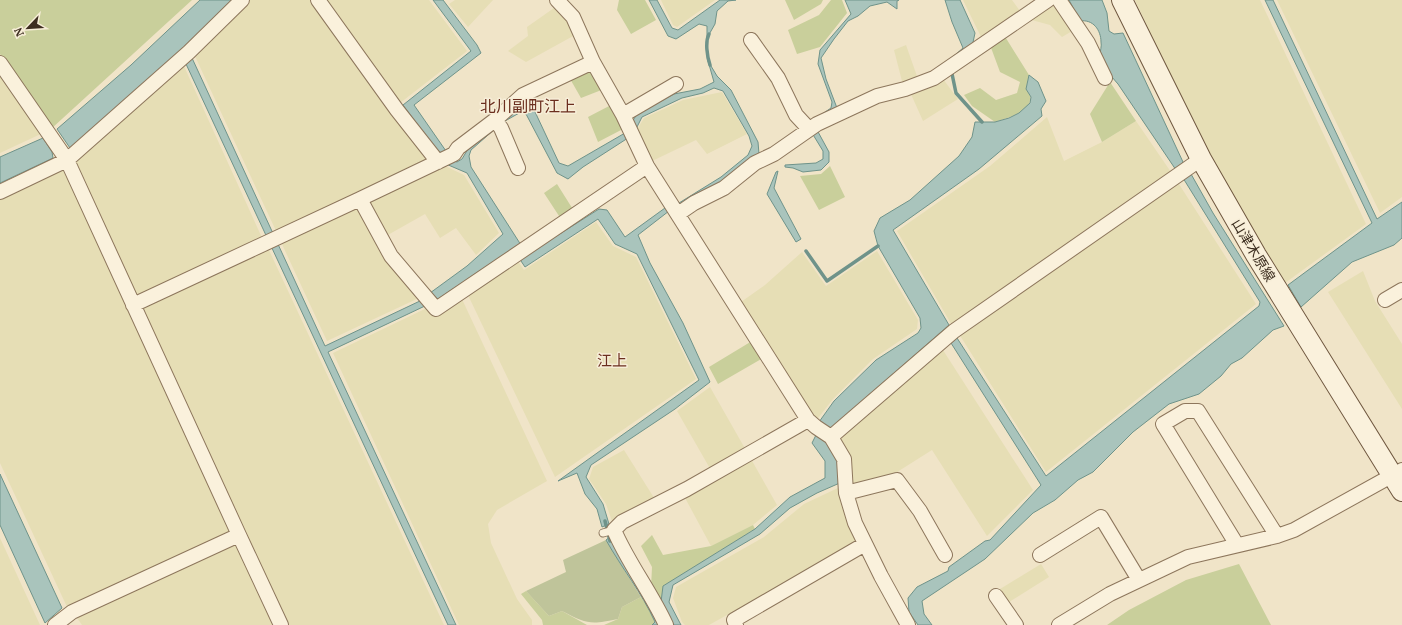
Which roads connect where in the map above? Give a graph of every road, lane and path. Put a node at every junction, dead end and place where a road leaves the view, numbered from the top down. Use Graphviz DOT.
graph roads {
  1 [pos="242,0"];
  2 [pos="318,0"];
  3 [pos="557,0"];
  4 [pos="1048,0"];
  5 [pos="1059,0"];
  6 [pos="1122,0"];
  7 [pos="751,40"];
  8 [pos="593,62"];
  9 [pos="0,63"];
  10 [pos="1105,78"];
  11 [pos="676,84"];
  12 [pos="498,124"];
  13 [pos="628,126"];
  14 [pos="813,127"];
  15 [pos="444,159"];
  16 [pos="67,160"];
  17 [pos="647,166"];
  18 [pos="1190,166"];
  19 [pos="518,168"];
  20 [pos="0,192"];
  21 [pos="360,199"];
  22 [pos="675,209"];
  23 [pos="1402,290"];
  24 [pos="1385,300"];
  25 [pos="133,305"];
  26 [pos="820,429"];
  27 [pos="1399,479"];
  28 [pos="846,493"];
  29 [pos="239,535"];
  30 [pos="1277,536"];
  31 [pos="865,544"];
  32 [pos="1237,545"];
  33 [pos="944,555"];
  34 [pos="1040,555"];
  35 [pos="1139,580"];
  36 [pos="996,596"];
  37 [pos="58,622"];
  38 [pos="665,623"];
  39 [pos="281,625"];
  40 [pos="736,625"];
  41 [pos="908,625"];
  42 [pos="1016,625"];
  43 [pos="1059,625"];
  1 -- 16 [label="street"];
  2 -- 15 [label="street"];
  3 -- 8 [label="street"];
  4 -- 14 [label="street"];
  5 -- 10 [label="street"];
  6 -- 18 [label="street, 山津木原線"];
  7 -- 14 [label="street"];
  8 -- 12 [label="street"];
  8 -- 13 [label="street"];
  9 -- 16 [label="street"];
  11 -- 13 [label="street"];
  12 -- 15 [label="street"];
  12 -- 19 [label="street"];
  13 -- 17 [label="street"];
  14 -- 22 [label="street"];
  15 -- 21 [label="street"];
  16 -- 20 [label="street"];
  16 -- 25 [label="street"];
  17 -- 21 [label="street"];
  17 -- 22 [label="street"];
  18 -- 26 [label="street"];
  18 -- 27 [label="street, 山津木原線"];
  21 -- 25 [label="street"];
  22 -- 26 [label="street"];
  23 -- 24 [label="street"];
  25 -- 29 [label="street"];
  26 -- 28 [label="street"];
  26 -- 38 [label="street"];
  27 -- 30 [label="street"];
  28 -- 31 [label="street"];
  28 -- 33 [label="street"];
  29 -- 37 [label="street"];
  29 -- 39 [label="street"];
  30 -- 32 [label="street"];
  30 -- 32 [label="street"];
  31 -- 40 [label="street"];
  31 -- 41 [label="street"];
  32 -- 35 [label="street"];
  34 -- 35 [label="street"];
  35 -- 43 [label="street"];
  36 -- 42 [label="street"];
}
